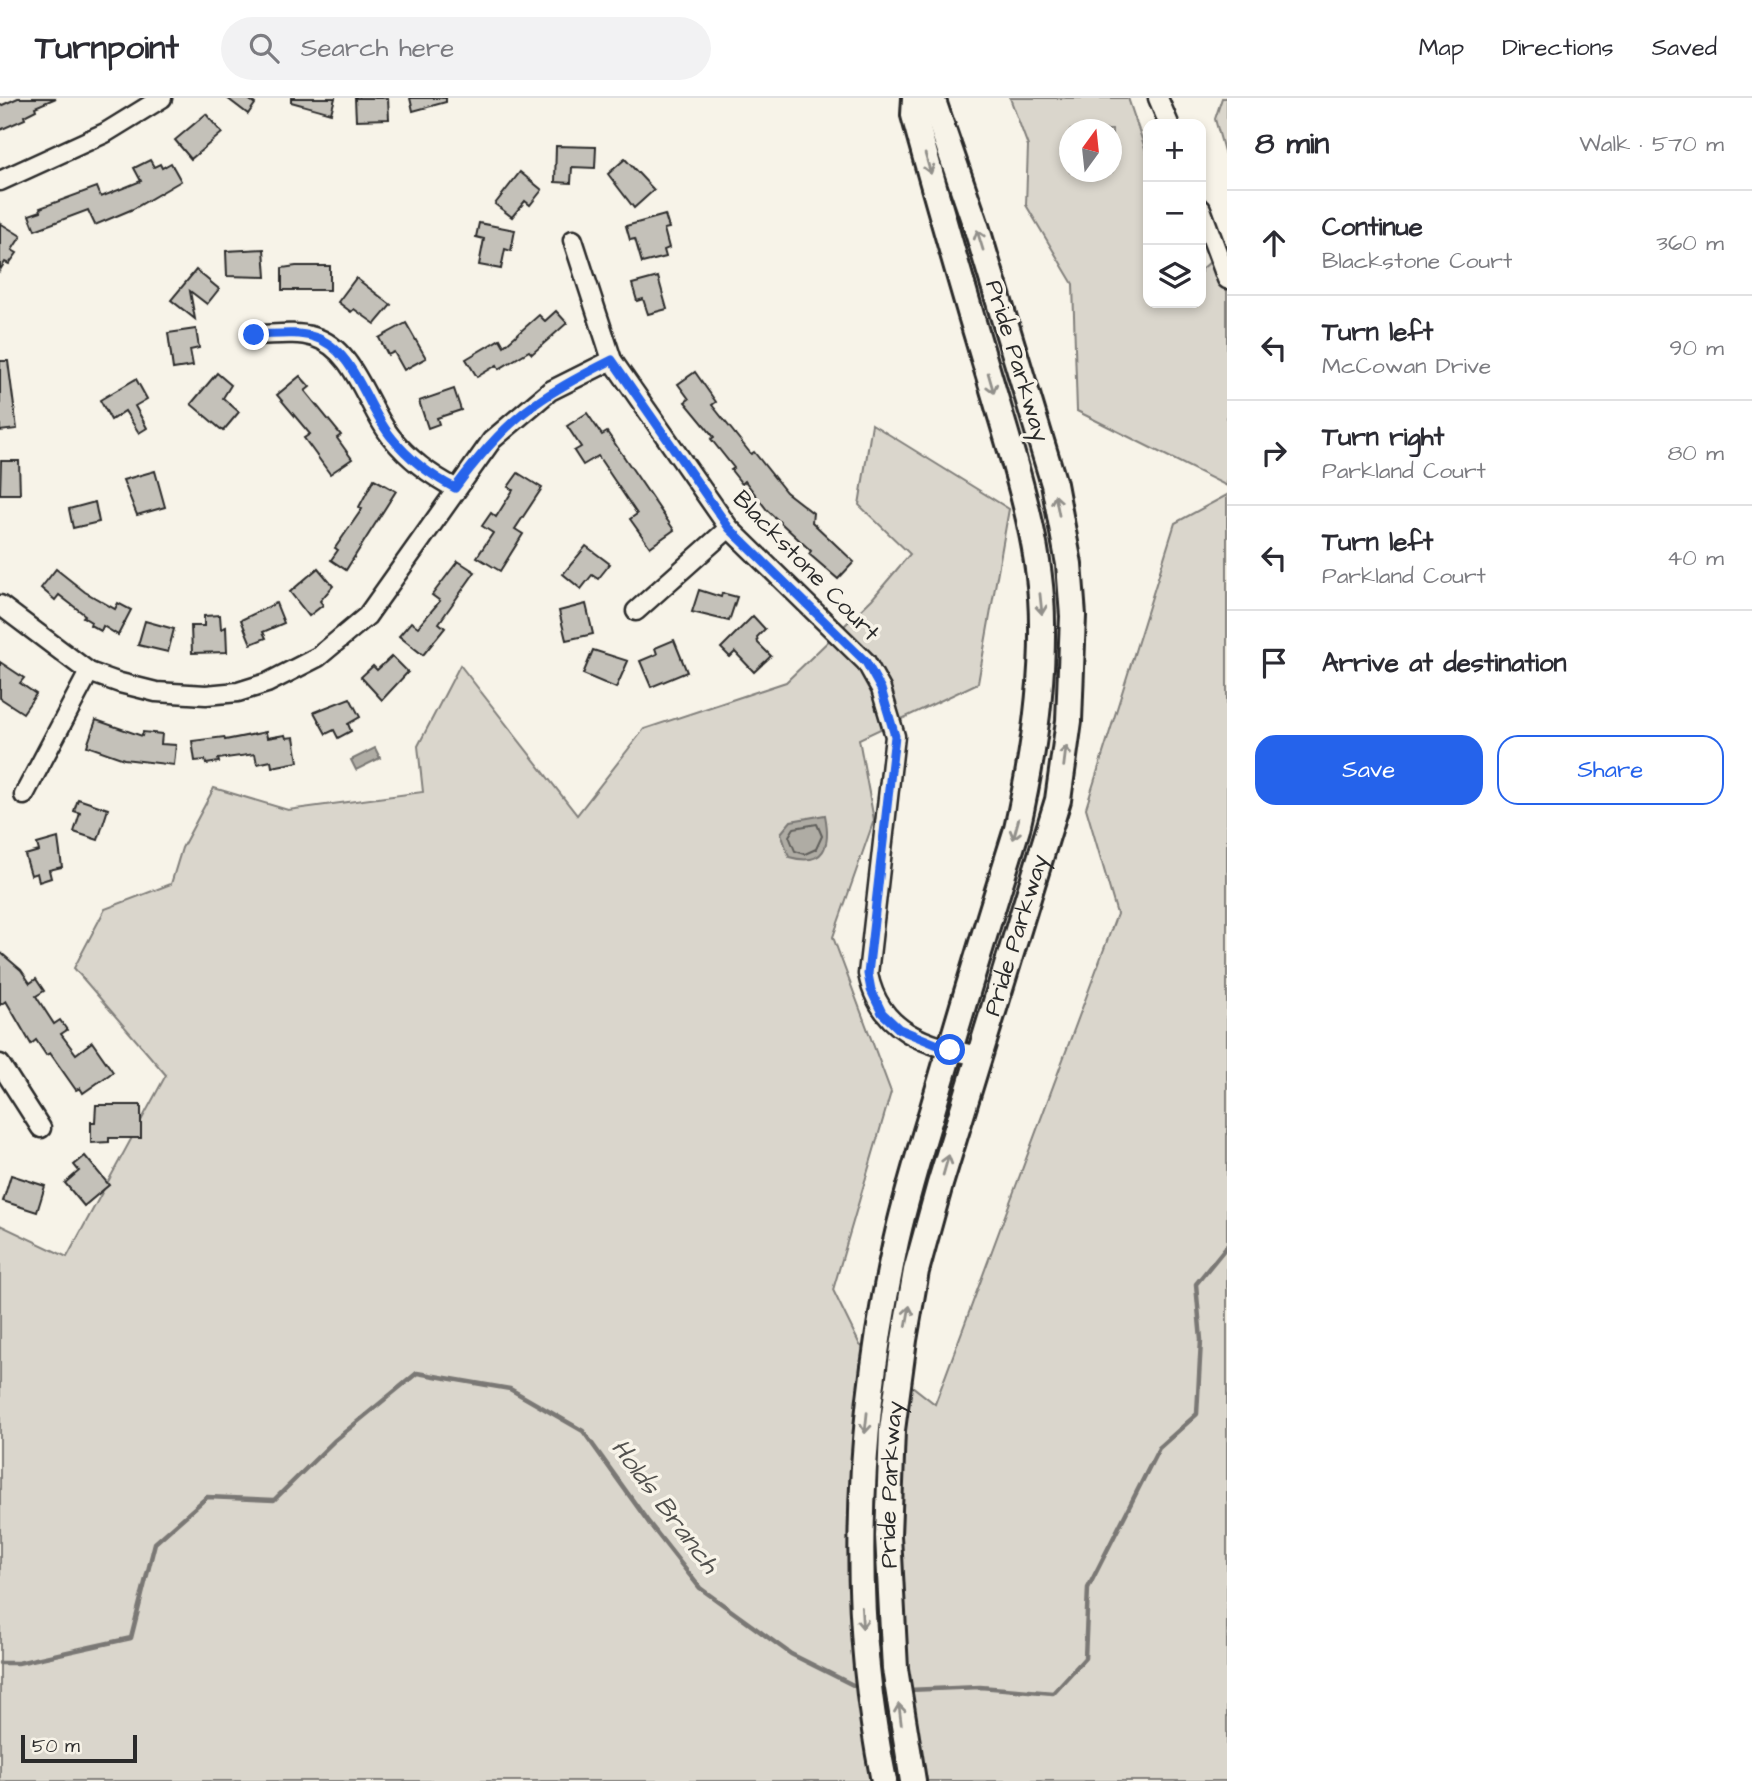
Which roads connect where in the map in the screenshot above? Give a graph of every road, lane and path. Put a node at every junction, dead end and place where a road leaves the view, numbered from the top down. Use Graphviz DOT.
graph roads {
  1 [pos="162,98"];
  2 [pos="915,98"];
  3 [pos="932,98"];
  4 [pos="1158,98"];
  5 [pos="1167,119"];
  6 [pos="0,181"];
  7 [pos="1206,222"];
  8 [pos="573,240"];
  9 [pos="1227,279"];
  10 [pos="254,335"];
  11 [pos="612,360"];
  12 [pos="455,488"];
  13 [pos="729,528"];
  14 [pos="0,605"];
  15 [pos="636,611"];
  16 [pos="89,672"];
  17 [pos="24,795"];
  18 [pos="950,1050"];
  19 [pos="978,1056"];
  20 [pos="0,1064"];
  21 [pos="41,1128"];
  22 [pos="884,1781"];
  23 [pos="913,1781"];
  1 -- 6 [label="street"];
  2 -- 18 [label="main road, Pride Parkway, one-way"];
  19 -- 3 [label="main road, Pride Parkway, one-way"];
  4 -- 5 [label="street"];
  7 -- 9 [label="street"];
  8 -- 11 [label="street, Blackstone Court"];
  10 -- 12 [label="street"];
  11 -- 12 [label="street"];
  11 -- 13 [label="street, Blackstone Court"];
  12 -- 16 [label="street"];
  13 -- 15 [label="street"];
  13 -- 18 [label="street, Blackstone Court"];
  14 -- 16 [label="street"];
  16 -- 17 [label="street"];
  18 -- 19 [label="street, Blackstone Court"];
  18 -- 22 [label="main road, Pride Parkway, one-way"];
  23 -- 19 [label="main road, Pride Parkway, one-way"];
  20 -- 21 [label="street"];
}
